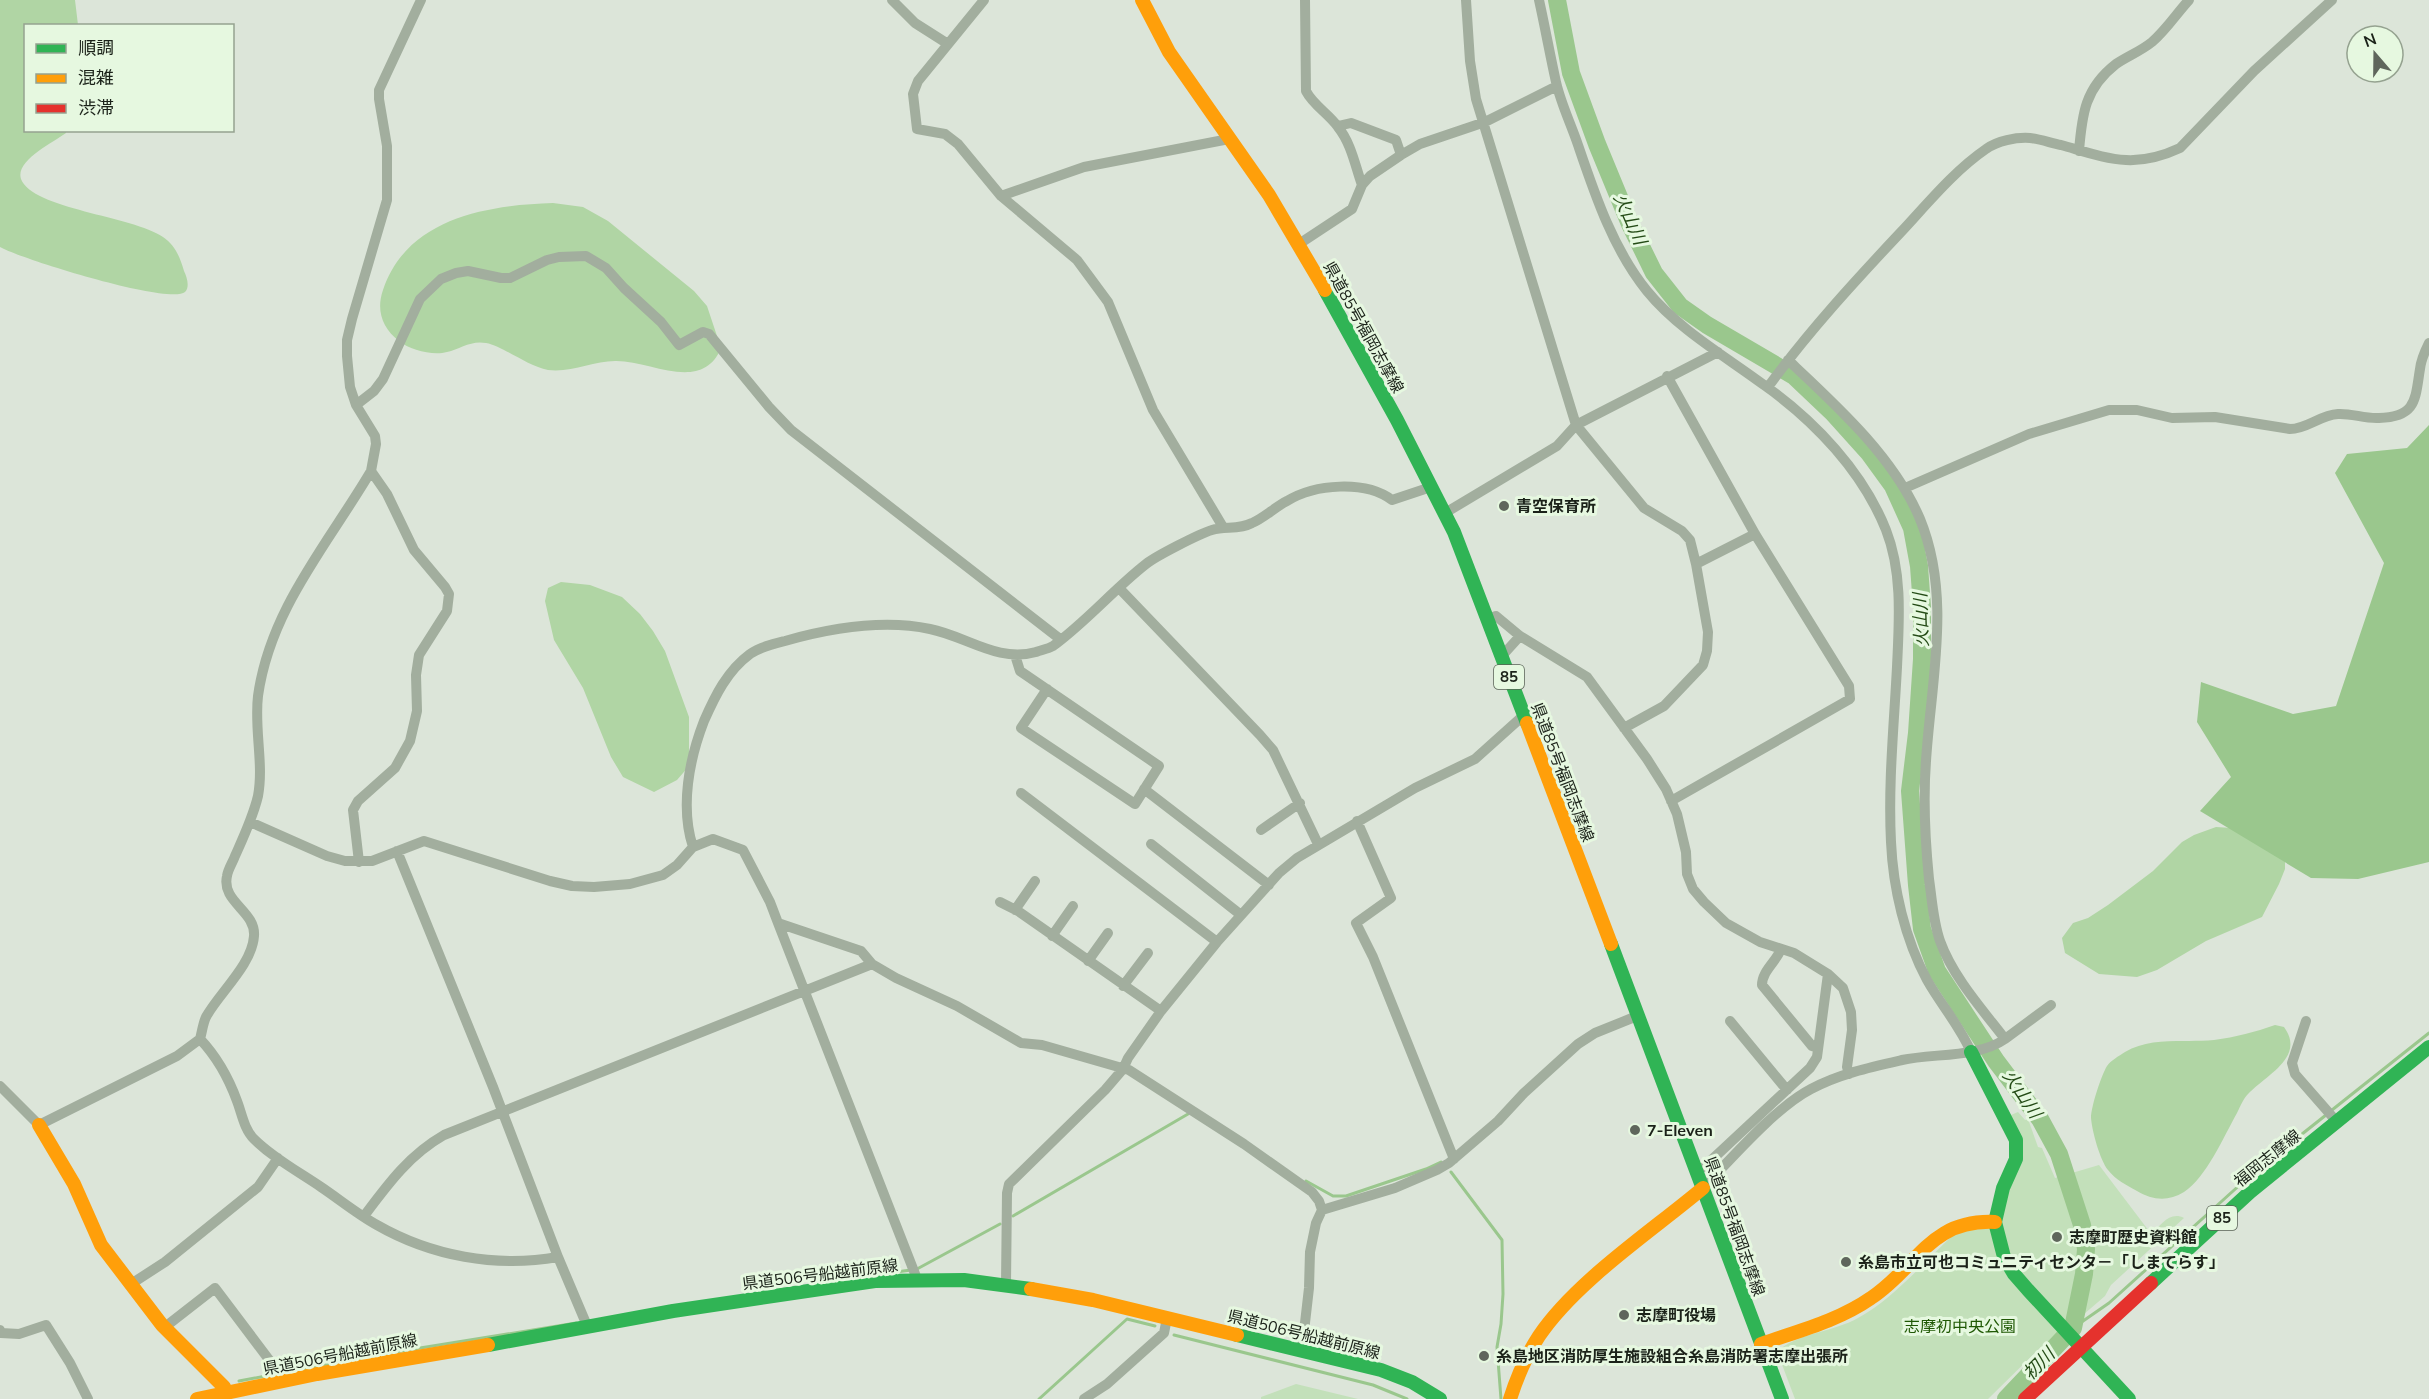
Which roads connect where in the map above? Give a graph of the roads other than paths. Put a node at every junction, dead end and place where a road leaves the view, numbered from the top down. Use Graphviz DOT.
graph roads {
  1 [pos="421,0"];
  2 [pos="892,0"];
  3 [pos="984,0"];
  4 [pos="1142,0"];
  5 [pos="1305,0"];
  6 [pos="1466,0"];
  7 [pos="1539,0"];
  8 [pos="2189,0"];
  9 [pos="2332,0"];
  10 [pos="948,44"];
  11 [pos="1557,86"];
  12 [pos="1485,122"];
  13 [pos="1338,126"];
  14 [pos="1229,139"];
  15 [pos="2079,151"];
  16 [pos="1401,155"];
  17 [pos="1362,185"];
  18 [pos="1001,196"];
  19 [pos="1299,244"];
  20 [pos="2429,343"];
  21 [pos="1718,352"];
  22 [pos="1787,362"];
  23 [pos="1667,376"];
  24 [pos="1768,387"];
  25 [pos="356,405"];
  26 [pos="1576,425"];
  27 [pos="371,471"];
  28 [pos="1431,487"];
  29 [pos="1905,488"];
  30 [pos="1445,513"];
  31 [pos="1222,527"];
  32 [pos="1755,534"];
  33 [pos="1696,564"];
  34 [pos="1119,588"];
  35 [pos="1488,620"];
  36 [pos="1520,636"];
  37 [pos="1060,639"];
  38 [pos="1015,655"];
  39 [pos="1501,657"];
  40 [pos="1047,689"];
  41 [pos="1524,715"];
  42 [pos="1624,728"];
  43 [pos="1144,789"];
  44 [pos="1021,793"];
  45 [pos="1671,801"];
  46 [pos="1300,803"];
  47 [pos="1357,821"];
  48 [pos="250,822"];
  49 [pos="1261,830"];
  50 [pos="1151,844"];
  51 [pos="1318,844"];
  52 [pos="693,847"];
  53 [pos="396,850"];
  54 [pos="358,862"];
  55 [pos="1035,881"];
  56 [pos="1269,885"];
  57 [pos="1000,902"];
  58 [pos="1073,906"];
  59 [pos="1014,910"];
  60 [pos="1240,915"];
  61 [pos="778,923"];
  62 [pos="1108,933"];
  63 [pos="1052,936"];
  64 [pos="1217,942"];
  65 [pos="1781,949"];
  66 [pos="1148,953"];
  67 [pos="1088,961"];
  68 [pos="872,964"];
  69 [pos="1828,974"];
  70 [pos="1123,986"];
  71 [pos="804,991"];
  72 [pos="2051,1005"];
  73 [pos="1161,1011"];
  74 [pos="1637,1016"];
  75 [pos="1730,1021"];
  76 [pos="2306,1021"];
  77 [pos="200,1039"];
  78 [pos="2002,1041"];
  79 [pos="2429,1047"];
  80 [pos="1818,1048"];
  81 [pos="1973,1051"];
  82 [pos="1123,1069"];
  83 [pos="1849,1074"];
  84 [pos="1787,1090"];
  85 [pos="3,1092"];
  86 [pos="502,1112"];
  87 [pos="2335,1120"];
  88 [pos="39,1125"];
  89 [pos="278,1158"];
  90 [pos="1454,1159"];
  91 [pos="1697,1169"];
  92 [pos="1703,1188"];
  93 [pos="1322,1210"];
  94 [pos="364,1216"];
  95 [pos="1995,1222"];
  96 [pos="558,1257"];
  97 [pos="917,1279"];
  98 [pos="131,1284"];
  99 [pos="1006,1284"];
  100 [pos="1167,1318"];
  101 [pos="165,1328"];
  102 [pos="588,1328"];
  103 [pos="0,1330"];
  104 [pos="1761,1344"];
  105 [pos="2082,1347"];
  106 [pos="1302,1349"];
  107 [pos="273,1365"];
  108 [pos="229,1396"];
  109 [pos="88,1399"];
  110 [pos="197,1399"];
  111 [pos="1084,1399"];
  112 [pos="1440,1399"];
  113 [pos="1510,1399"];
  114 [pos="1782,1399"];
  115 [pos="2025,1399"];
  116 [pos="2129,1399"];
  1 -- 25 [label="street"];
  2 -- 10 [label="street"];
  3 -- 10 [label="street"];
  4 -- 14 [label="main road, 県道85号福岡志摩線 / 85"];
  5 -- 13 [label="street"];
  6 -- 12 [label="street"];
  7 -- 11 [label="street"];
  8 -- 15 [label="street"];
  9 -- 15 [label="street"];
  10 -- 18 [label="street"];
  11 -- 12 [label="street"];
  11 -- 21 [label="street"];
  12 -- 16 [label="street"];
  12 -- 26 [label="street"];
  13 -- 16 [label="street"];
  13 -- 17 [label="street"];
  14 -- 18 [label="street"];
  14 -- 19 [label="main road, 県道85号福岡志摩線 / 85"];
  15 -- 22 [label="street"];
  16 -- 17 [label="street"];
  17 -- 19 [label="street"];
  18 -- 31 [label="street"];
  19 -- 28 [label="main road, 県道85号福岡志摩線 / 85"];
  20 -- 29 [label="street"];
  21 -- 23 [label="street"];
  21 -- 24 [label="street"];
  22 -- 24 [label="street"];
  22 -- 29 [label="street"];
  23 -- 26 [label="street"];
  23 -- 32 [label="street"];
  24 -- 81 [label="street"];
  25 -- 27 [label="street"];
  25 -- 37 [label="street"];
  26 -- 30 [label="street"];
  26 -- 33 [label="street"];
  27 -- 48 [label="street"];
  27 -- 54 [label="street"];
  28 -- 30 [label="main road, 県道85号福岡志摩線 / 85"];
  28 -- 31 [label="street"];
  29 -- 78 [label="street"];
  30 -- 35 [label="main road, 県道85号福岡志摩線 / 85"];
  31 -- 34 [label="street"];
  32 -- 33 [label="street"];
  32 -- 45 [label="street"];
  33 -- 42 [label="street"];
  34 -- 37 [label="street"];
  34 -- 46 [label="street"];
  35 -- 36 [label="street"];
  35 -- 39 [label="main road, 県道85号福岡志摩線 / 85"];
  36 -- 39 [label="street"];
  36 -- 42 [label="street"];
  37 -- 38 [label="street"];
  38 -- 40 [label="street"];
  38 -- 52 [label="street"];
  39 -- 41 [label="main road, 県道85号福岡志摩線 / 85"];
  40 -- 43 [label="street"];
  40 -- 43 [label="street"];
  41 -- 47 [label="street"];
  41 -- 74 [label="main road, 県道85号福岡志摩線 / 85"];
  42 -- 45 [label="street"];
  43 -- 56 [label="street"];
  44 -- 64 [label="street"];
  45 -- 65 [label="street"];
  46 -- 49 [label="street"];
  46 -- 51 [label="street"];
  47 -- 51 [label="street"];
  47 -- 90 [label="street"];
  48 -- 54 [label="street"];
  48 -- 77 [label="street"];
  50 -- 60 [label="street"];
  51 -- 56 [label="street"];
  52 -- 53 [label="street"];
  52 -- 61 [label="street"];
  53 -- 54 [label="street"];
  53 -- 86 [label="street"];
  55 -- 59 [label="street"];
  56 -- 60 [label="street"];
  57 -- 59 [label="street"];
  58 -- 63 [label="street"];
  59 -- 63 [label="street"];
  60 -- 64 [label="street"];
  61 -- 68 [label="street"];
  61 -- 71 [label="street"];
  62 -- 67 [label="street"];
  63 -- 67 [label="street"];
  64 -- 73 [label="street"];
  65 -- 69 [label="street"];
  65 -- 80 [label="street"];
  66 -- 70 [label="street"];
  67 -- 70 [label="street"];
  68 -- 71 [label="street"];
  68 -- 82 [label="street"];
  69 -- 80 [label="street"];
  69 -- 83 [label="street"];
  70 -- 73 [label="street"];
  71 -- 86 [label="street"];
  71 -- 97 [label="street"];
  72 -- 78 [label="street"];
  73 -- 82 [label="street"];
  74 -- 90 [label="street"];
  74 -- 91 [label="main road, 県道85号福岡志摩線 / 85"];
  75 -- 84 [label="street"];
  76 -- 87 [label="street"];
  77 -- 88 [label="street"];
  77 -- 89 [label="street"];
  78 -- 81 [label="street"];
  79 -- 87 [label="main road, 福岡志摩線 / 85"];
  80 -- 84 [label="street"];
  81 -- 83 [label="street"];
  81 -- 95 [label="main road"];
  82 -- 93 [label="street"];
  82 -- 99 [label="street"];
  83 -- 92 [label="street"];
  84 -- 91 [label="street"];
  85 -- 88 [label="street"];
  86 -- 94 [label="street"];
  86 -- 96 [label="street"];
  87 -- 105 [label="main road, 福岡志摩線 / 85"];
  88 -- 98 [label="main road"];
  89 -- 94 [label="street"];
  89 -- 98 [label="street"];
  90 -- 93 [label="street"];
  91 -- 92 [label="main road, 県道85号福岡志摩線 / 85"];
  92 -- 104 [label="main road, 県道85号福岡志摩線 / 85"];
  92 -- 113 [label="main road"];
  93 -- 106 [label="street"];
  94 -- 96 [label="street"];
  95 -- 104 [label="main road"];
  95 -- 105 [label="main road"];
  96 -- 102 [label="street"];
  97 -- 99 [label="main road, 県道506号船越前原線"];
  97 -- 102 [label="main road, 県道506号船越前原線"];
  98 -- 101 [label="main road"];
  99 -- 100 [label="main road, 県道506号船越前原線"];
  100 -- 106 [label="main road, 県道506号船越前原線"];
  100 -- 111 [label="street"];
  101 -- 107 [label="street"];
  101 -- 108 [label="main road"];
  102 -- 108 [label="main road, 県道506号船越前原線"];
  103 -- 109 [label="street"];
  104 -- 114 [label="main road, 県道85号福岡志摩線 / 85"];
  105 -- 115 [label="main road, 福岡志摩線 / 85"];
  105 -- 116 [label="main road"];
  106 -- 112 [label="main road, 県道506号船越前原線"];
  108 -- 110 [label="main road, 県道506号船越前原線"];
}
